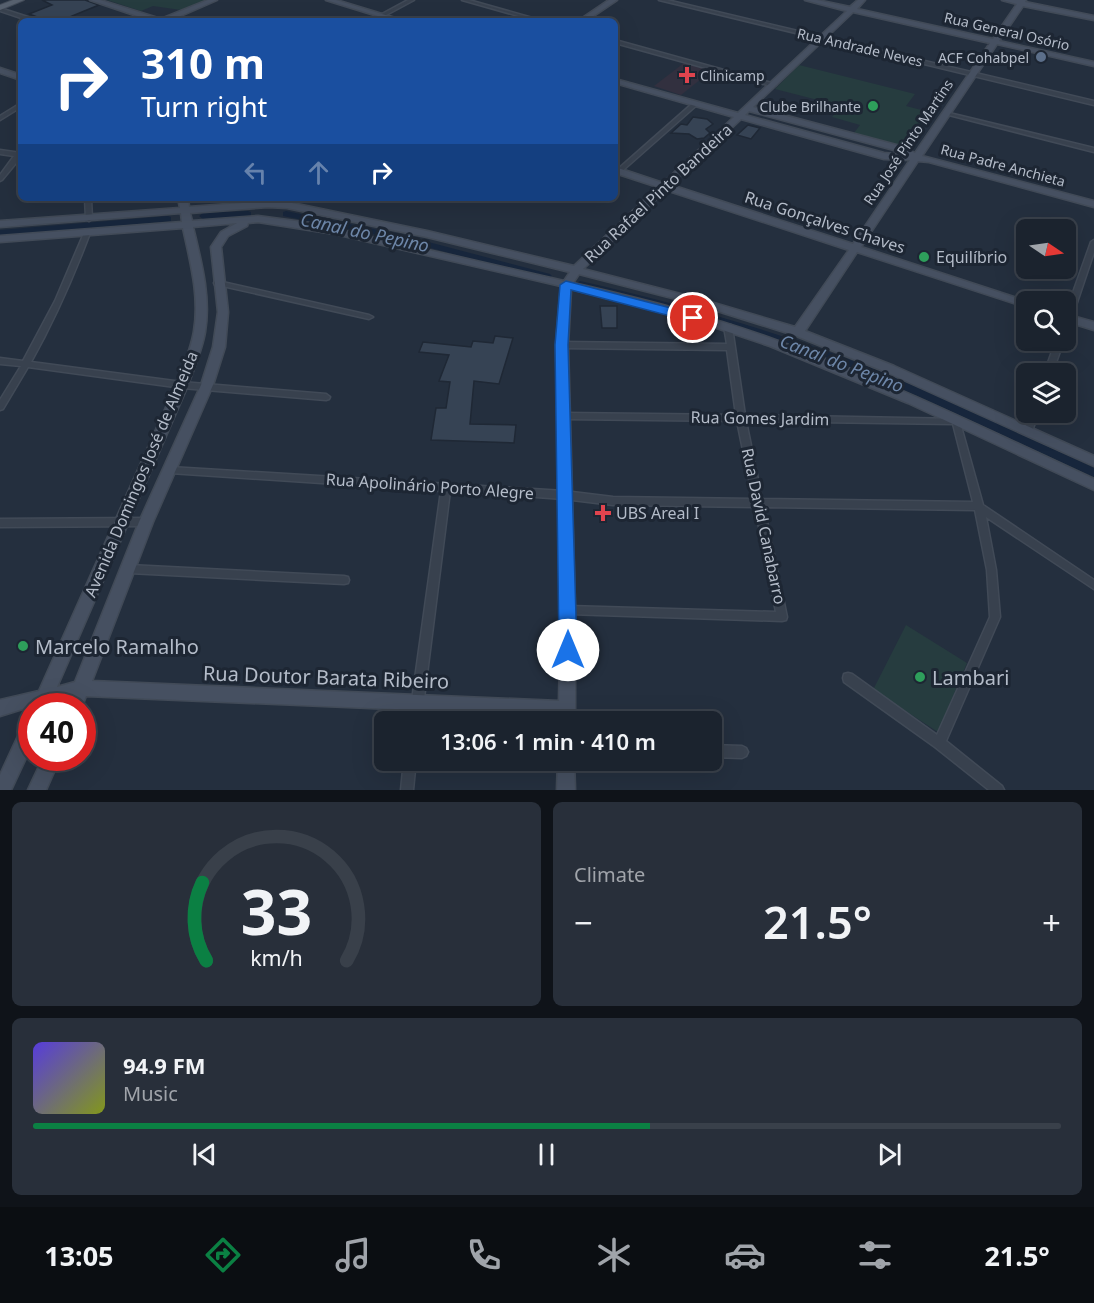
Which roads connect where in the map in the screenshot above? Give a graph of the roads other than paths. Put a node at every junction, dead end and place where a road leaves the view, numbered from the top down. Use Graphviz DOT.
graph roads {
  1 [pos="20,0"];
  2 [pos="93,0"];
  3 [pos="214,0"];
  4 [pos="328,0"];
  5 [pos="412,0"];
  6 [pos="464,0"];
  7 [pos="614,0"];
  8 [pos="661,0"];
  9 [pos="808,0"];
  10 [pos="862,0"];
  11 [pos="1005,0"];
  12 [pos="1022,2"];
  13 [pos="0,8"];
  14 [pos="852,9"];
  15 [pos="382,15"];
  16 [pos="27,18"];
  17 [pos="151,18"];
  18 [pos="169,18"];
  19 [pos="376,18"];
  20 [pos="392,18"];
  21 [pos="530,18"];
  22 [pos="586,18"];
  23 [pos="1094,18"];
  24 [pos="823,38"];
  25 [pos="618,42"];
  26 [pos="995,42"];
  27 [pos="1094,64"];
  28 [pos="0,70"];
  29 [pos="973,74"];
  30 [pos="18,77"];
  31 [pos="618,82"];
  32 [pos="773,85"];
  33 [pos="1094,103"];
  34 [pos="695,104"];
  35 [pos="18,107"];
  36 [pos="748,108"];
  37 [pos="947,113"];
  38 [pos="740,116"];
  39 [pos="0,118"];
  40 [pos="897,148"];
  41 [pos="1094,150"];
  42 [pos="0,152"];
  43 [pos="18,155"];
  44 [pos="18,157"];
  45 [pos="891,157"];
  46 [pos="910,158"];
  47 [pos="618,169"];
  48 [pos="618,170"];
  49 [pos="0,179"];
  50 [pos="664,187"];
  51 [pos="88,201"];
  52 [pos="184,201"];
  53 [pos="284,201"];
  54 [pos="1094,204"];
  55 [pos="185,210"];
  56 [pos="89,219"];
  57 [pos="258,219"];
  58 [pos="0,225"];
  59 [pos="189,226"];
  60 [pos="87,233"];
  61 [pos="0,239"];
  62 [pos="1094,242"];
  63 [pos="855,248"];
  64 [pos="576,270"];
  65 [pos="218,282"];
  66 [pos="566,285"];
  67 [pos="1076,292"];
  68 [pos="1016,301"];
  69 [pos="369,317"];
  70 [pos="1076,322"];
  71 [pos="1094,326"];
  72 [pos="728,327"];
  73 [pos="798,332"];
  74 [pos="562,345"];
  75 [pos="729,347"];
  76 [pos="0,361"];
  77 [pos="27,364"];
  78 [pos="883,376"];
  79 [pos="182,385"];
  80 [pos="207,385"];
  81 [pos="326,397"];
  82 [pos="0,407"];
  83 [pos="564,416"];
  84 [pos="741,418"];
  85 [pos="956,421"];
  86 [pos="1031,423"];
  87 [pos="1028,431"];
  88 [pos="1094,461"];
  89 [pos="170,470"];
  90 [pos="1094,485"];
  91 [pos="446,488"];
  92 [pos="564,495"];
  93 [pos="759,503"];
  94 [pos="977,506"];
  95 [pos="0,522"];
  96 [pos="146,522"];
  97 [pos="120,523"];
  98 [pos="129,569"];
  99 [pos="344,580"];
  100 [pos="1094,585"];
  101 [pos="568,610"];
  102 [pos="848,678"];
  103 [pos="83,688"];
  104 [pos="46,693"];
  105 [pos="68,693"];
  106 [pos="80,693"];
  107 [pos="417,701"];
  108 [pos="18,705"];
  109 [pos="0,708"];
  110 [pos="416,711"];
  111 [pos="524,711"];
  112 [pos="567,711"];
  113 [pos="939,743"];
  114 [pos="722,752"];
  115 [pos="742,752"];
  116 [pos="18,755"];
  117 [pos="46,771"];
  118 [pos="409,771"];
  119 [pos="566,771"];
  120 [pos="2,790"];
  121 [pos="37,790"];
  122 [pos="407,790"];
  123 [pos="566,790"];
  124 [pos="998,790"];
  1 -- 13 [label="main road"];
  2 -- 17 [label="street"];
  3 -- 18 [label="street"];
  4 -- 15 [label="street"];
  5 -- 15 [label="street"];
  6 -- 21 [label="street"];
  7 -- 22 [label="street"];
  8 -- 24 [label="street, Rua Andrade Neves"];
  9 -- 14 [label="street, Rua General Osório"];
  10 -- 14 [label="street, Rua Rafael Pinto Bandeira"];
  11 -- 12 [label="street"];
  12 -- 23 [label="street"];
  12 -- 26 [label="street, Rua José Pinto Martins"];
  13 -- 16 [label="street"];
  14 -- 24 [label="street, Rua Rafael Pinto Bandeira"];
  14 -- 26 [label="street, Rua General Osório"];
  15 -- 19 [label="street"];
  15 -- 20 [label="street"];
  24 -- 29 [label="street, Rua Andrade Neves"];
  24 -- 32 [label="street, Rua Rafael Pinto Bandeira"];
  25 -- 32 [label="street"];
  26 -- 27 [label="street, Rua General Osório"];
  26 -- 29 [label="street, Rua José Pinto Martins"];
  28 -- 30 [label="street"];
  29 -- 33 [label="street, Rua Andrade Neves"];
  29 -- 37 [label="street, Rua José Pinto Martins"];
  31 -- 34 [label="street"];
  32 -- 36 [label="street, Rua Rafael Pinto Bandeira"];
  34 -- 38 [label="street"];
  34 -- 47 [label="street"];
  35 -- 39 [label="street"];
  36 -- 38 [label="street, Rua Rafael Pinto Bandeira"];
  36 -- 40 [label="street"];
  37 -- 41 [label="street"];
  37 -- 46 [label="street, Rua José Pinto Martins"];
  38 -- 45 [label="street"];
  38 -- 50 [label="street, Rua Rafael Pinto Bandeira"];
  40 -- 45 [label="street"];
  40 -- 46 [label="street"];
  42 -- 43 [label="street"];
  44 -- 49 [label="street"];
  45 -- 46 [label="street"];
  46 -- 54 [label="street, Rua Padre Anchieta"];
  46 -- 63 [label="street, Rua José Pinto Martins"];
  48 -- 50 [label="street, Rua Gonçalves Chaves"];
  50 -- 63 [label="street, Rua Gonçalves Chaves"];
  50 -- 64 [label="street, Rua Rafael Pinto Bandeira"];
  51 -- 56 [label="street"];
  52 -- 55 [label="street, Avenida Domingos José de Almeida"];
  53 -- 55 [label="street"];
  53 -- 57 [label="street"];
  53 -- 64 [label="street"];
  55 -- 56 [label="street"];
  55 -- 59 [label="street, Avenida Domingos José de Almeida"];
  56 -- 58 [label="street"];
  57 -- 59 [label="street"];
  57 -- 65 [label="street, Avenida Domingos José de Almeida"];
  57 -- 66 [label="street"];
  59 -- 60 [label="street"];
  59 -- 79 [label="street, Avenida Domingos José de Almeida"];
  60 -- 61 [label="street"];
  60 -- 77 [label="street"];
  62 -- 67 [label="street"];
  63 -- 68 [label="street, Rua Gonçalves Chaves"];
  63 -- 73 [label="street, Rua José Pinto Martins"];
  64 -- 66 [label="street, Rua Rafael Pinto Bandeira"];
  64 -- 73 [label="street"];
  65 -- 69 [label="street"];
  65 -- 80 [label="street, Avenida Domingos José de Almeida"];
  66 -- 72 [label="street"];
  66 -- 74 [label="street, Rua Rafael Pinto Bandeira"];
  70 -- 71 [label="street"];
  72 -- 75 [label="street, Rua David Canabarro"];
  72 -- 78 [label="street"];
  73 -- 78 [label="street"];
  74 -- 75 [label="street"];
  74 -- 83 [label="street, Rua Rafael Pinto Bandeira"];
  75 -- 84 [label="street, Rua David Canabarro"];
  76 -- 77 [label="street"];
  77 -- 79 [label="street"];
  77 -- 82 [label="street"];
  78 -- 85 [label="street"];
  78 -- 87 [label="street"];
  79 -- 80 [label="street"];
  79 -- 97 [label="street, Avenida Domingos José de Almeida"];
  80 -- 81 [label="street"];
  80 -- 89 [label="street, Avenida Domingos José de Almeida"];
  83 -- 84 [label="street, Rua Gomes Jardim"];
  83 -- 92 [label="street, Rua Rafael Pinto Bandeira"];
  84 -- 85 [label="street, Rua Gomes Jardim"];
  84 -- 93 [label="street, Rua David Canabarro"];
  85 -- 90 [label="street"];
  85 -- 94 [label="street"];
  86 -- 87 [label="street"];
  87 -- 88 [label="street"];
  89 -- 91 [label="street, Rua Apolinário Porto Alegre"];
  89 -- 96 [label="street, Avenida Domingos José de Almeida"];
  91 -- 92 [label="street, Rua Apolinário Porto Alegre"];
  91 -- 107 [label="street"];
  92 -- 93 [label="street, Rua Apolinário Porto Alegre"];
  92 -- 101 [label="street, Rua Rafael Pinto Bandeira"];
  93 -- 94 [label="street, Rua Apolinário Porto Alegre"];
  93 -- 101 [label="street, Rua David Canabarro"];
  94 -- 100 [label="street"];
  94 -- 113 [label="street"];
  95 -- 97 [label="street"];
  96 -- 97 [label="street"];
  96 -- 98 [label="street, Avenida Domingos José de Almeida"];
  97 -- 104 [label="street, Avenida Domingos José de Almeida"];
  98 -- 99 [label="street"];
  98 -- 103 [label="street, Avenida Domingos José de Almeida"];
  101 -- 112 [label="street, Rua Rafael Pinto Bandeira"];
  102 -- 113 [label="street"];
  103 -- 105 [label="street, Rua Doutor Barata Ribeiro"];
  103 -- 106 [label="street, Avenida Domingos José de Almeida"];
  103 -- 107 [label="street, Rua Doutor Barata Ribeiro"];
  107 -- 110 [label="street"];
  107 -- 111 [label="street, Rua Doutor Barata Ribeiro"];
  108 -- 109 [label="street, Rua Doutor Barata Ribeiro"];
  113 -- 124 [label="street"];
  114 -- 115 [label="street"];
  116 -- 120 [label="street"];
  117 -- 121 [label="street"];
  118 -- 122 [label="street"];
  119 -- 123 [label="street"];
}
